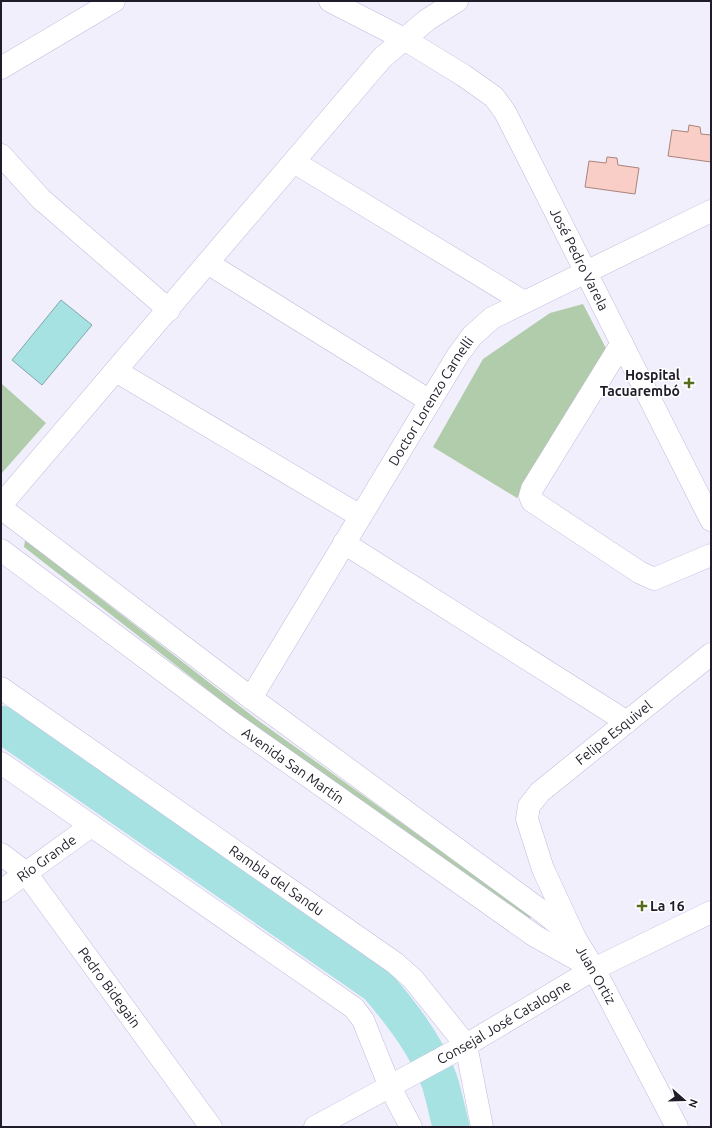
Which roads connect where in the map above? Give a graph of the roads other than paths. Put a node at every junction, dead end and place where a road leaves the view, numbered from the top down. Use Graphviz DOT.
graph roads {
  1 [pos="114,1"];
  2 [pos="330,1"];
  3 [pos="457,1"];
  4 [pos="404,39"];
  5 [pos="1,68"];
  6 [pos="1,155"];
  7 [pos="294,162"];
  8 [pos="711,210"];
  9 [pos="208,264"];
  10 [pos="586,272"];
  11 [pos="524,302"];
  12 [pos="169,310"];
  13 [pos="622,343"];
  14 [pos="116,371"];
  15 [pos="430,401"];
  16 [pos="1,506"];
  17 [pos="360,516"];
  18 [pos="711,520"];
  19 [pos="344,543"];
  20 [pos="1,550"];
  21 [pos="711,555"];
  22 [pos="711,654"];
  23 [pos="1,688"];
  24 [pos="251,698"];
  25 [pos="627,722"];
  26 [pos="1,764"];
  27 [pos="527,819"];
  28 [pos="91,826"];
  29 [pos="1,854"];
  30 [pos="26,873"];
  31 [pos="1,891"];
  32 [pos="711,912"];
  33 [pos="575,938"];
  34 [pos="594,969"];
  35 [pos="461,1047"];
  36 [pos="397,1083"];
  37 [pos="211,1127"];
  38 [pos="315,1127"];
  39 [pos="411,1127"];
  40 [pos="482,1127"];
  41 [pos="677,1127"];
  1 -- 5 [label="street"];
  2 -- 4 [label="street, José Pedro Varela"];
  3 -- 4 [label="street"];
  4 -- 7 [label="street"];
  4 -- 10 [label="street, José Pedro Varela"];
  6 -- 12 [label="street"];
  7 -- 9 [label="street"];
  7 -- 11 [label="street"];
  8 -- 10 [label="street, Doctor Lorenzo Carnelli"];
  9 -- 12 [label="street"];
  9 -- 15 [label="street"];
  10 -- 11 [label="street, Doctor Lorenzo Carnelli"];
  10 -- 13 [label="street, José Pedro Varela"];
  11 -- 15 [label="street, Doctor Lorenzo Carnelli"];
  12 -- 14 [label="street"];
  13 -- 18 [label="street, José Pedro Varela"];
  13 -- 21 [label="street"];
  14 -- 16 [label="street"];
  14 -- 17 [label="street"];
  15 -- 17 [label="street, Doctor Lorenzo Carnelli"];
  16 -- 24 [label="street, Avenida San Martín"];
  17 -- 19 [label="street, Doctor Lorenzo Carnelli"];
  19 -- 24 [label="street, Doctor Lorenzo Carnelli"];
  19 -- 25 [label="street"];
  20 -- 34 [label="street, Avenida San Martín"];
  22 -- 25 [label="street, Felipe Esquivel"];
  23 -- 35 [label="street, Rambla del Sandu"];
  24 -- 33 [label="street, Avenida San Martín"];
  25 -- 27 [label="street, Felipe Esquivel"];
  26 -- 28 [label="street"];
  27 -- 33 [label="street, Juan Ortiz"];
  28 -- 30 [label="street, Río Grande"];
  28 -- 36 [label="street"];
  29 -- 30 [label="street, Pedro Bidegain"];
  30 -- 31 [label="street, Río Grande"];
  30 -- 37 [label="street, Pedro Bidegain"];
  32 -- 34 [label="street, Consejal José Catalogne"];
  33 -- 34 [label="street, Juan Ortiz"];
  34 -- 35 [label="street, Consejal José Catalogne"];
  34 -- 41 [label="street, Juan Ortiz"];
  35 -- 36 [label="street, Consejal José Catalogne"];
  35 -- 40 [label="street, Rambla del Sandu"];
  36 -- 38 [label="street, Consejal José Catalogne"];
  36 -- 39 [label="street"];
}
